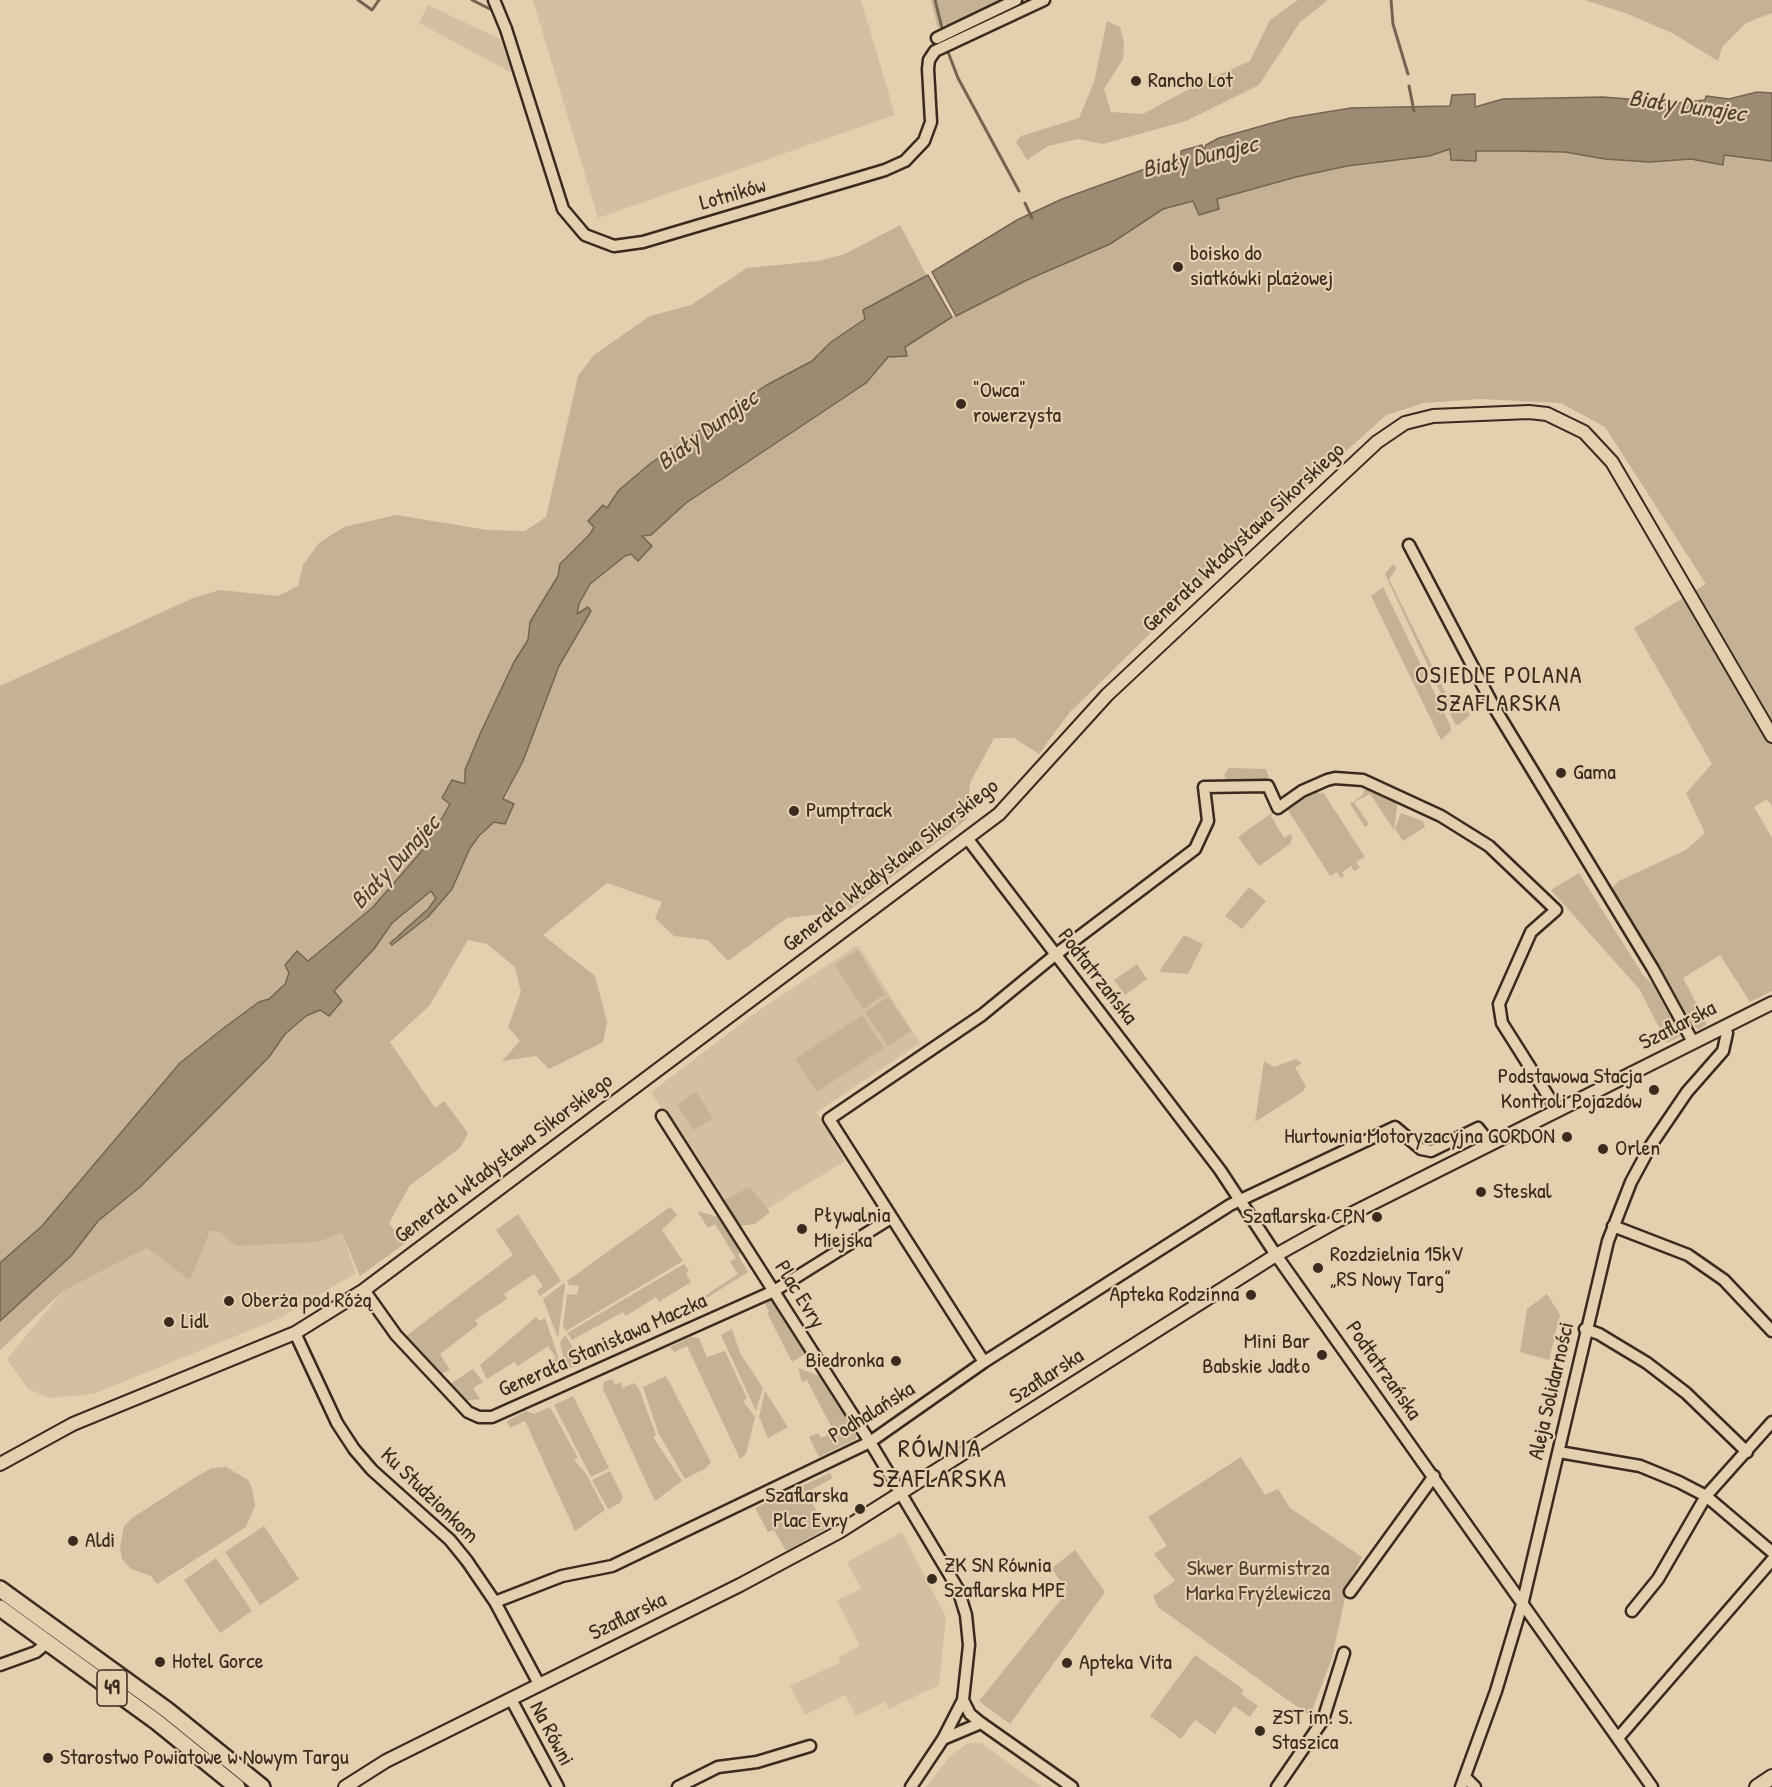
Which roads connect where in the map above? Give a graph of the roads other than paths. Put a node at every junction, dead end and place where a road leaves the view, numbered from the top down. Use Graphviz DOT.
graph roads {
  1 [pos="494,0"];
  2 [pos="1016,0"];
  3 [pos="1044,0"];
  4 [pos="937,38"];
  5 [pos="1409,545"];
  6 [pos="1772,736"];
  7 [pos="967,838"];
  8 [pos="1055,955"];
  9 [pos="1772,1003"];
  10 [pos="1724,1027"];
  11 [pos="1693,1042"];
  12 [pos="1557,1110"];
  13 [pos="662,1116"];
  14 [pos="1490,1143"];
  15 [pos="1240,1199"];
  16 [pos="891,1218"];
  17 [pos="1613,1226"];
  18 [pos="1276,1255"];
  19 [pos="364,1290"];
  20 [pos="774,1291"];
  21 [pos="1585,1329"];
  22 [pos="1772,1332"];
  23 [pos="295,1334"];
  24 [pos="984,1362"];
  25 [pos="1772,1422"];
  26 [pos="870,1442"];
  27 [pos="1559,1452"];
  28 [pos="1747,1452"];
  29 [pos="0,1464"];
  30 [pos="1434,1476"];
  31 [pos="902,1495"];
  32 [pos="1706,1496"];
  33 [pos="1772,1552"];
  34 [pos="1772,1560"];
  35 [pos="0,1589"];
  36 [pos="1350,1592"];
  37 [pos="1523,1601"];
  38 [pos="495,1602"];
  39 [pos="0,1608"];
  40 [pos="1632,1611"];
  41 [pos="48,1642"];
  42 [pos="1344,1653"];
  43 [pos="0,1665"];
  44 [pos="539,1684"];
  45 [pos="511,1699"];
  46 [pos="963,1700"];
  47 [pos="981,1723"];
  48 [pos="1618,1738"];
  49 [pos="943,1739"];
  50 [pos="810,1746"];
  51 [pos="1772,1777"];
  52 [pos="1463,1782"];
  53 [pos="237,1787"];
  54 [pos="262,1787"];
  55 [pos="345,1787"];
  56 [pos="558,1787"];
  57 [pos="678,1787"];
  58 [pos="910,1787"];
  59 [pos="1072,1787"];
  60 [pos="1277,1787"];
  61 [pos="1475,1787"];
  62 [pos="1652,1787"];
  63 [pos="1757,1787"];
  1 -- 3 [label="street, Lotników"];
  2 -- 4 [label="street"];
  5 -- 11 [label="street"];
  6 -- 7 [label="street, Generała Władysława Sikorskiego"];
  7 -- 8 [label="street, Podtatrzańska"];
  7 -- 19 [label="street, Generała Władysława Sikorskiego"];
  8 -- 12 [label="street"];
  8 -- 15 [label="street, Podtatrzańska"];
  8 -- 16 [label="street"];
  9 -- 10 [label="street, Szaflarska"];
  10 -- 11 [label="street, Szaflarska"];
  10 -- 17 [label="street, Aleja Solidarności"];
  11 -- 12 [label="street, Szaflarska"];
  12 -- 14 [label="street, Szaflarska"];
  13 -- 20 [label="street, Plac Evry"];
  14 -- 15 [label="street, Podhalańska"];
  14 -- 18 [label="street, Szaflarska"];
  15 -- 18 [label="street, Podtatrzańska"];
  15 -- 24 [label="street, Podhalańska"];
  16 -- 20 [label="street, Generała Stanisława Maczka"];
  16 -- 24 [label="street"];
  17 -- 21 [label="street, Aleja Solidarności"];
  17 -- 22 [label="street"];
  18 -- 30 [label="street, Podtatrzańska"];
  18 -- 31 [label="street, Szaflarska"];
  19 -- 20 [label="street, Generała Stanisława Maczka"];
  19 -- 23 [label="street, Generała Władysława Sikorskiego"];
  20 -- 26 [label="street, Plac Evry"];
  21 -- 27 [label="street, Aleja Solidarności"];
  21 -- 28 [label="street"];
  23 -- 29 [label="street, Generała Władysława Sikorskiego"];
  23 -- 38 [label="street, Ku Studzionkom"];
  24 -- 26 [label="street, Podhalańska"];
  25 -- 28 [label="street"];
  26 -- 31 [label="street, Plac Evry"];
  26 -- 38 [label="street, Podhalańska"];
  27 -- 32 [label="street"];
  27 -- 37 [label="street, Aleja Solidarności"];
  28 -- 32 [label="street"];
  30 -- 36 [label="street"];
  30 -- 37 [label="street, Podtatrzańska"];
  31 -- 44 [label="street, Szaflarska"];
  31 -- 46 [label="street, Plac Evry"];
  32 -- 33 [label="street"];
  32 -- 40 [label="street"];
  34 -- 48 [label="street"];
  35 -- 54 [label="main road, 49"];
  37 -- 48 [label="street, Podtatrzańska"];
  37 -- 52 [label="street, Aleja Solidarności"];
  38 -- 44 [label="street, Ku Studzionkom"];
  39 -- 41 [label="main road, 49"];
  41 -- 43 [label="street"];
  41 -- 53 [label="main road, 49"];
  42 -- 60 [label="street"];
  44 -- 45 [label="street, Szaflarska"];
  45 -- 55 [label="street, Szaflarska"];
  45 -- 56 [label="street, Na Równi"];
  46 -- 47 [label="street"];
  46 -- 49 [label="street"];
  47 -- 49 [label="street"];
  47 -- 59 [label="street"];
  48 -- 62 [label="street, Podtatrzańska"];
  49 -- 58 [label="street"];
  50 -- 57 [label="street"];
  51 -- 63 [label="main road"];
  52 -- 61 [label="street"];
}
